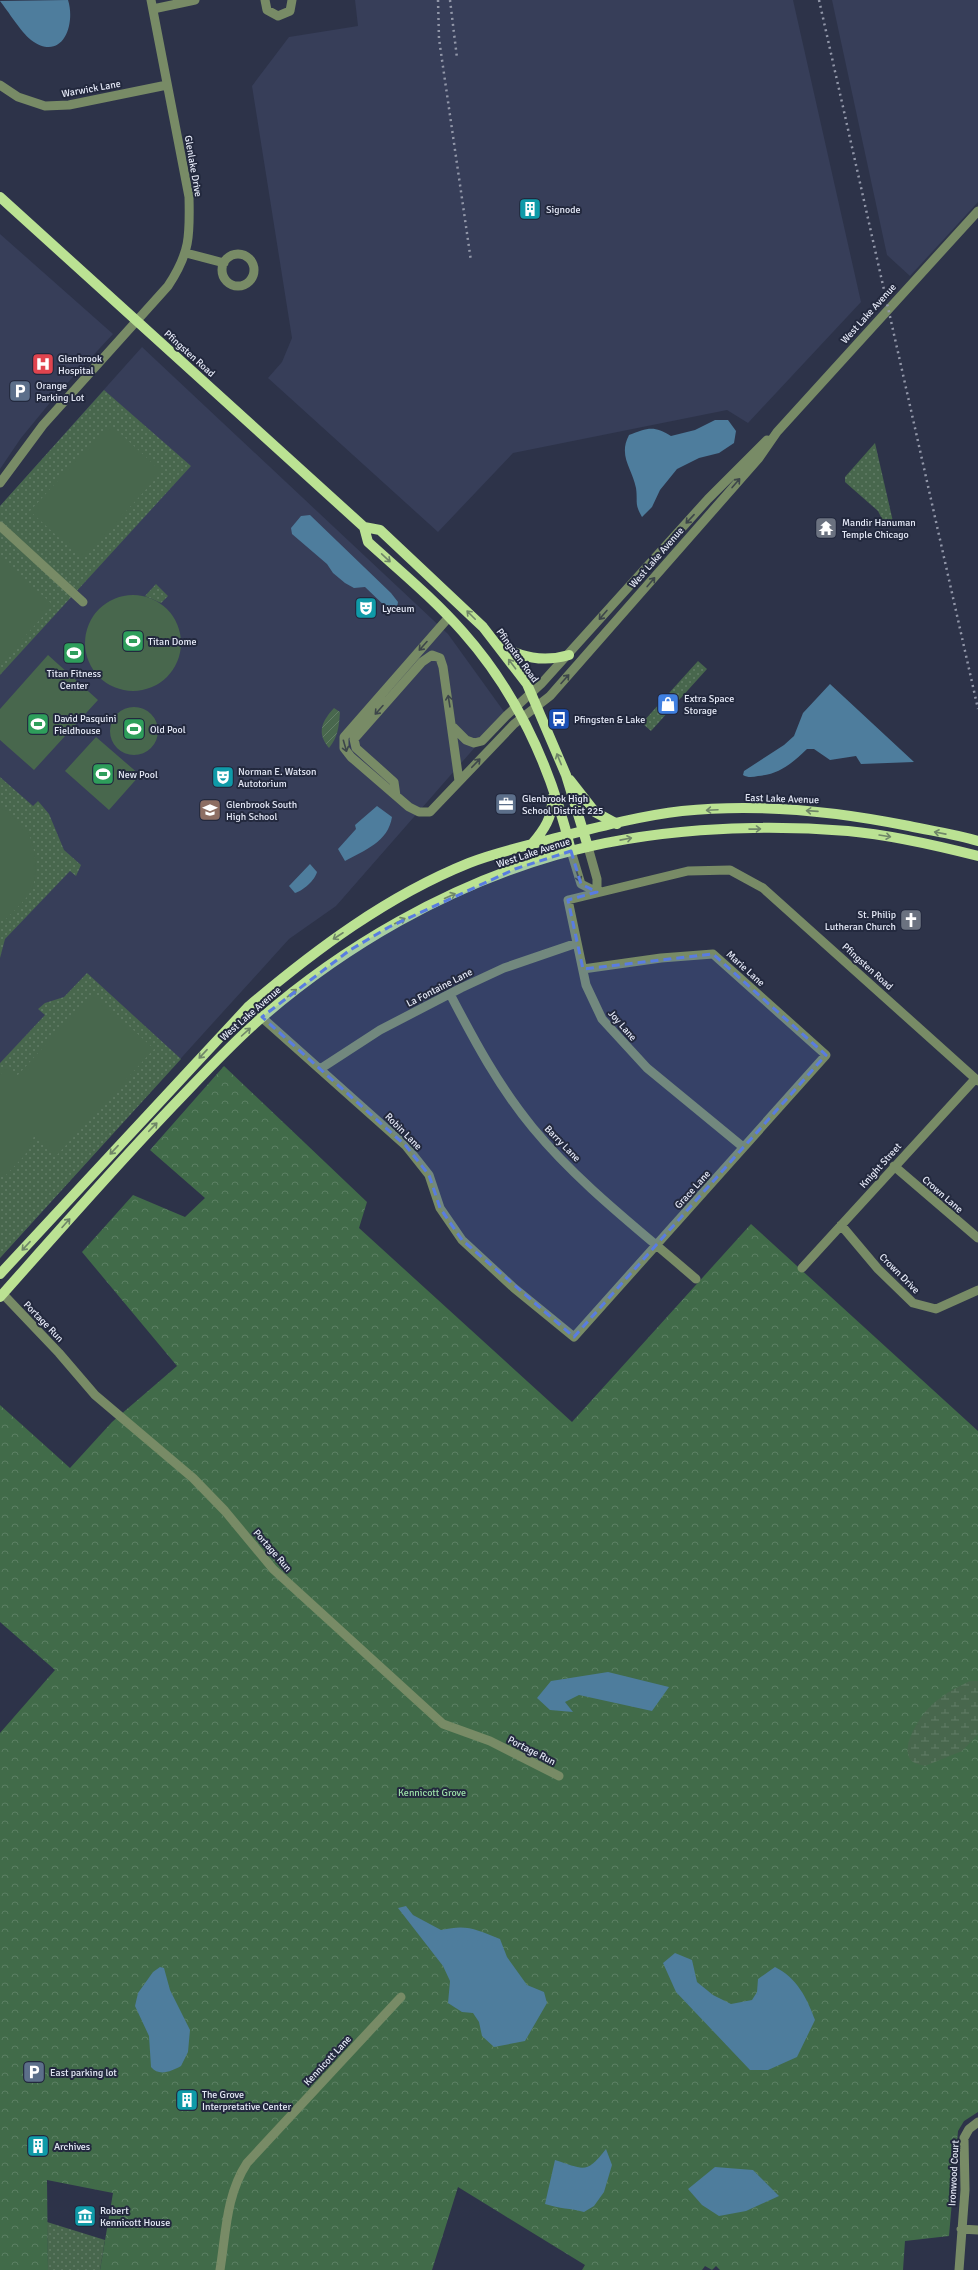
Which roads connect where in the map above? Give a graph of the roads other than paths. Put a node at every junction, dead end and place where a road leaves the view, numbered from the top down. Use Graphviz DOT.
graph roads {
  1 [pos="194,0"];
  2 [pos="265,0"];
  3 [pos="292,0"];
  4 [pos="152,4"];
  5 [pos="0,85"];
  6 [pos="167,85"];
  7 [pos="0,197"];
  8 [pos="978,211"];
  9 [pos="186,253"];
  10 [pos="224,263"];
  11 [pos="137,322"];
  12 [pos="777,432"];
  13 [pos="0,483"];
  14 [pos="0,526"];
  15 [pos="364,527"];
  16 [pos="83,602"];
  17 [pos="449,617"];
  18 [pos="497,644"];
  19 [pos="569,655"];
  20 [pos="531,693"];
  21 [pos="516,706"];
  22 [pos="537,706"];
  23 [pos="522,717"];
  24 [pos="453,727"];
  25 [pos="566,775"];
  26 [pos="459,781"];
  27 [pos="552,784"];
  28 [pos="396,796"];
  29 [pos="617,824"];
  30 [pos="584,831"];
  31 [pos="567,835"];
  32 [pos="978,841"];
  33 [pos="532,844"];
  34 [pos="588,847"];
  35 [pos="571,852"];
  36 [pos="978,856"];
  37 [pos="597,892"];
  38 [pos="577,943"];
  39 [pos="583,969"];
  40 [pos="450,994"];
  41 [pos="249,1006"];
  42 [pos="262,1018"];
  43 [pos="826,1055"];
  44 [pos="320,1069"];
  45 [pos="976,1080"];
  46 [pos="744,1147"];
  47 [pos="894,1166"];
  48 [pos="841,1225"];
  49 [pos="978,1238"];
  50 [pos="657,1245"];
  51 [pos="802,1268"];
  52 [pos="0,1274"];
  53 [pos="696,1279"];
  54 [pos="978,1290"];
  55 [pos="1,1296"];
  56 [pos="574,1337"];
  57 [pos="558,1776"];
  58 [pos="401,1997"];
  59 [pos="978,2122"];
  60 [pos="961,2229"];
  61 [pos="978,2230"];
  62 [pos="220,2270"];
  63 [pos="959,2270"];
  1 -- 4 [label="street"];
  2 -- 3 [label="street"];
  4 -- 6 [label="street, Glenlake Drive"];
  5 -- 6 [label="street, Warwick Lane"];
  6 -- 9 [label="street, Glenlake Drive"];
  7 -- 11 [label="main road, Pfingsten Road"];
  8 -- 12 [label="street, West Lake Avenue"];
  9 -- 10 [label="street"];
  9 -- 11 [label="street, Glenlake Drive"];
  11 -- 13 [label="street, Glenlake Drive"];
  11 -- 15 [label="main road, Pfingsten Road"];
  12 -- 19 [label="street, West Lake Avenue, one-way"];
  22 -- 12 [label="street, West Lake Avenue, one-way"];
  14 -- 16 [label="street"];
  15 -- 17 [label="main road, Pfingsten Road, one-way"];
  18 -- 15 [label="main road, Pfingsten Road, one-way"];
  17 -- 21 [label="main road, Pfingsten Road"];
  17 -- 28 [label="street, one-way"];
  18 -- 19 [label="main road"];
  20 -- 18 [label="main road, Pfingsten Road, one-way"];
  19 -- 20 [label="street, West Lake Avenue"];
  20 -- 21 [label="street, West Lake Avenue"];
  20 -- 22 [label="main road, Pfingsten Road"];
  21 -- 23 [label="main road, Pfingsten Road"];
  21 -- 24 [label="street, West Lake Avenue"];
  22 -- 23 [label="street, West Lake Avenue"];
  25 -- 22 [label="main road, Pfingsten Road, one-way"];
  26 -- 23 [label="street, West Lake Avenue, one-way"];
  23 -- 27 [label="main road, Pfingsten Road"];
  24 -- 26 [label="street"];
  24 -- 28 [label="street, one-way"];
  25 -- 29 [label="main road"];
  25 -- 30 [label="main road, Pfingsten Road"];
  26 -- 28 [label="street, West Lake Avenue"];
  27 -- 31 [label="main road, Pfingsten Road"];
  27 -- 33 [label="main road"];
  29 -- 30 [label="main road, East Lake Avenue"];
  32 -- 29 [label="main road, East Lake Avenue, one-way"];
  30 -- 31 [label="main road, West Lake Avenue"];
  30 -- 34 [label="main road, Pfingsten Road"];
  31 -- 33 [label="main road, West Lake Avenue"];
  31 -- 35 [label="main road, Pfingsten Road"];
  33 -- 41 [label="main road, West Lake Avenue, one-way"];
  34 -- 35 [label="main road, West Lake Avenue"];
  34 -- 36 [label="main road, one-way"];
  34 -- 37 [label="street, Pfingsten Road"];
  35 -- 37 [label="street, Pfingsten Road, one-way"];
  42 -- 35 [label="main road, West Lake Avenue, one-way"];
  37 -- 38 [label="street, Joy Lane"];
  37 -- 45 [label="street, Pfingsten Road"];
  38 -- 39 [label="street, Joy Lane"];
  38 -- 40 [label="street, La Fontaine Lane"];
  39 -- 43 [label="street, Marie Lane"];
  39 -- 46 [label="street, Joy Lane"];
  40 -- 44 [label="street, La Fontaine Lane"];
  40 -- 50 [label="street, Barry Lane"];
  41 -- 42 [label="street, Robin Lane"];
  41 -- 52 [label="main road, West Lake Avenue, one-way"];
  42 -- 44 [label="street, Robin Lane"];
  55 -- 42 [label="main road, West Lake Avenue, one-way"];
  43 -- 46 [label="street, Grace Lane"];
  44 -- 56 [label="street, Robin Lane"];
  45 -- 47 [label="street, Knight Street"];
  46 -- 50 [label="street, Grace Lane"];
  47 -- 48 [label="street, Knight Street"];
  47 -- 49 [label="street, Crown Lane"];
  48 -- 51 [label="street, Knight Street"];
  48 -- 54 [label="street, Crown Drive"];
  50 -- 53 [label="street, Barry Lane"];
  50 -- 56 [label="street, Grace Lane"];
  55 -- 57 [label="street, Portage Run"];
  58 -- 62 [label="street, Kennicott Lane"];
  59 -- 60 [label="street, Ironwood Court"];
  60 -- 61 [label="street"];
  60 -- 63 [label="street, Ironwood Court"];
}
